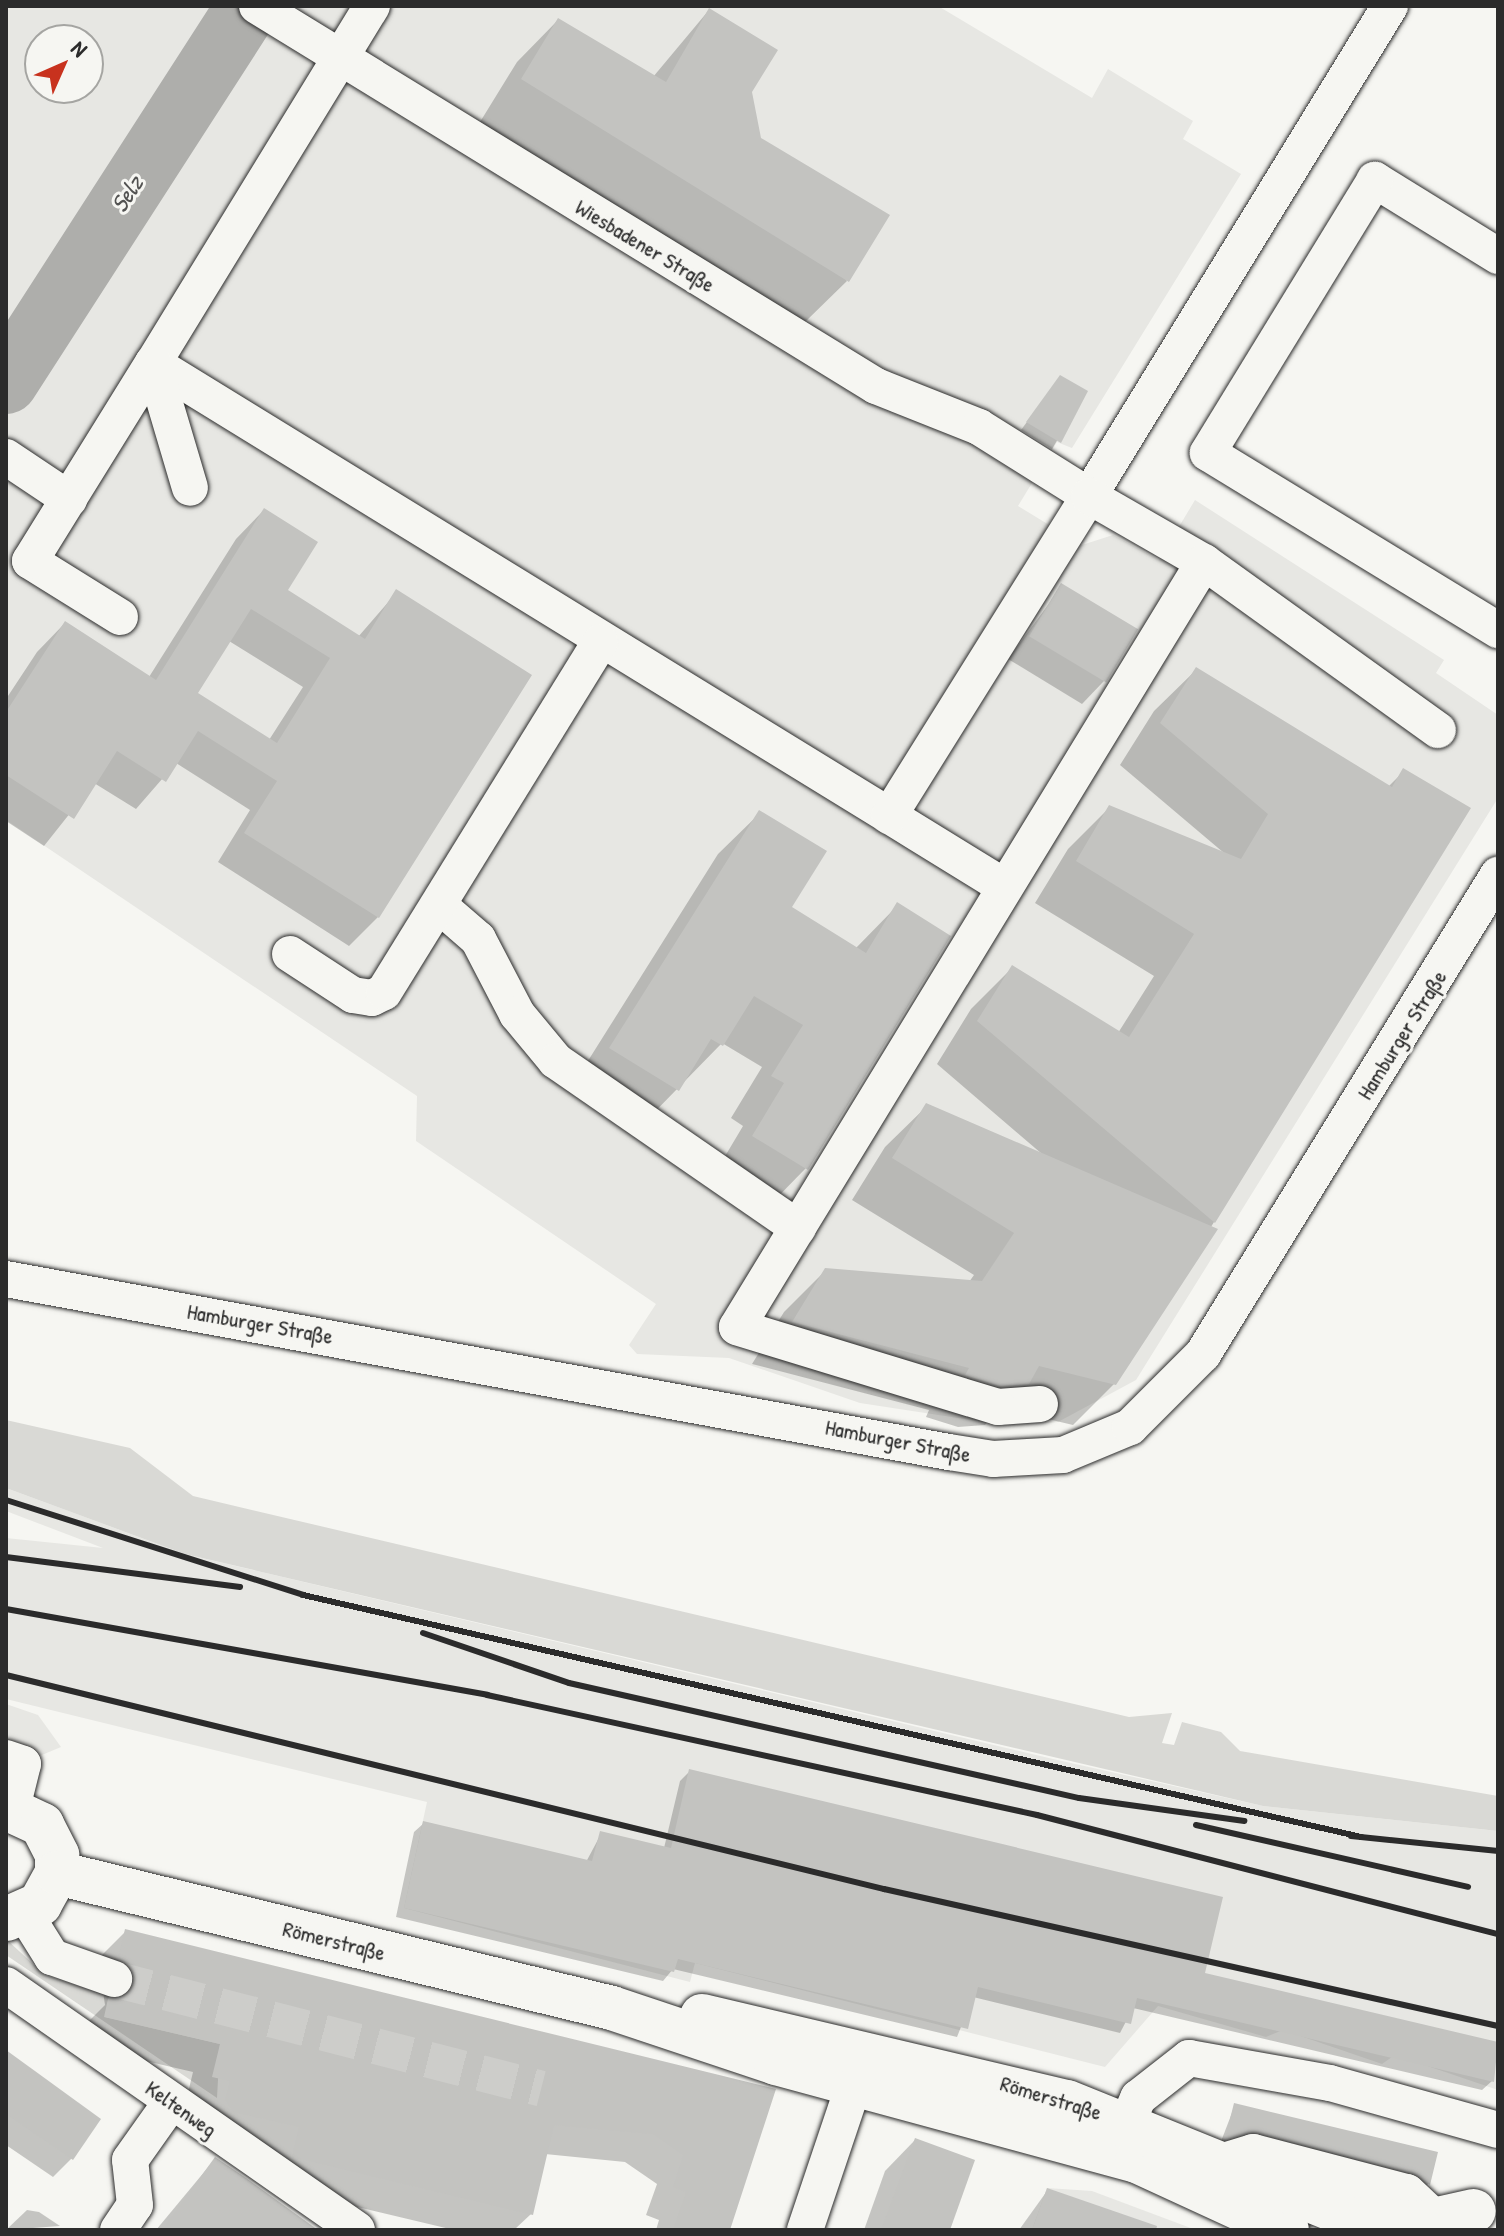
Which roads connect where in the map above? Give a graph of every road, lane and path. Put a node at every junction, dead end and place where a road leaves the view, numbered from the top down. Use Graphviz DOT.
graph roads {
  1 [pos="257,6"];
  2 [pos="372,6"];
  3 [pos="1390,6"];
  4 [pos="343,58"];
  5 [pos="1498,256"];
  6 [pos="153,363"];
  7 [pos="6,457"];
  8 [pos="190,488"];
  9 [pos="1089,496"];
  10 [pos="69,499"];
  11 [pos="1204,562"];
  12 [pos="120,617"];
  13 [pos="1498,630"];
  14 [pos="600,642"];
  15 [pos="1438,730"];
  16 [pos="889,816"];
  17 [pos="1498,875"];
  18 [pos="1005,887"];
  19 [pos="441,907"];
  20 [pos="290,954"];
  21 [pos="798,1228"];
  22 [pos="6,1279"];
  23 [pos="1040,1404"];
  24 [pos="6,1758"];
  25 [pos="9,1808"];
  26 [pos="57,1873"];
  27 [pos="15,1917"];
  28 [pos="114,1979"];
  29 [pos="6,1985"];
  30 [pos="612,2008"];
  31 [pos="854,2084"];
  32 [pos="171,2102"];
  33 [pos="1498,2130"];
  34 [pos="1119,2137"];
  35 [pos="1469,2212"];
  36 [pos="118,2230"];
  37 [pos="357,2230"];
  38 [pos="805,2230"];
  39 [pos="1287,2230"];
  1 -- 4 [label="street, Wiesbadener Straße"];
  2 -- 4 [label="street"];
  3 -- 9 [label="street"];
  4 -- 6 [label="street"];
  4 -- 9 [label="street, Wiesbadener Straße"];
  5 -- 13 [label="street"];
  6 -- 8 [label="street"];
  6 -- 10 [label="street"];
  6 -- 14 [label="street"];
  7 -- 10 [label="street"];
  9 -- 11 [label="street, Wiesbadener Straße"];
  9 -- 16 [label="street"];
  10 -- 12 [label="street"];
  11 -- 15 [label="street, Wiesbadener Straße"];
  11 -- 18 [label="street"];
  14 -- 16 [label="street"];
  14 -- 19 [label="street"];
  16 -- 18 [label="street"];
  17 -- 22 [label="street, Hamburger Straße"];
  18 -- 21 [label="street"];
  19 -- 20 [label="street"];
  19 -- 21 [label="street"];
  21 -- 23 [label="street"];
  24 -- 25 [label="street"];
  25 -- 26 [label="main road"];
  26 -- 27 [label="main road"];
  26 -- 30 [label="main road, Römerstraße"];
  27 -- 28 [label="street"];
  29 -- 32 [label="street, Keltenweg"];
  30 -- 31 [label="main road, Römerstraße"];
  30 -- 34 [label="main road, Römerstraße"];
  31 -- 34 [label="main road, Römerstraße"];
  31 -- 38 [label="street"];
  32 -- 36 [label="street"];
  32 -- 37 [label="street, Keltenweg"];
  33 -- 34 [label="street"];
  34 -- 35 [label="main road, Römerstraße"];
  34 -- 39 [label="main road, Römerstraße"];
}
